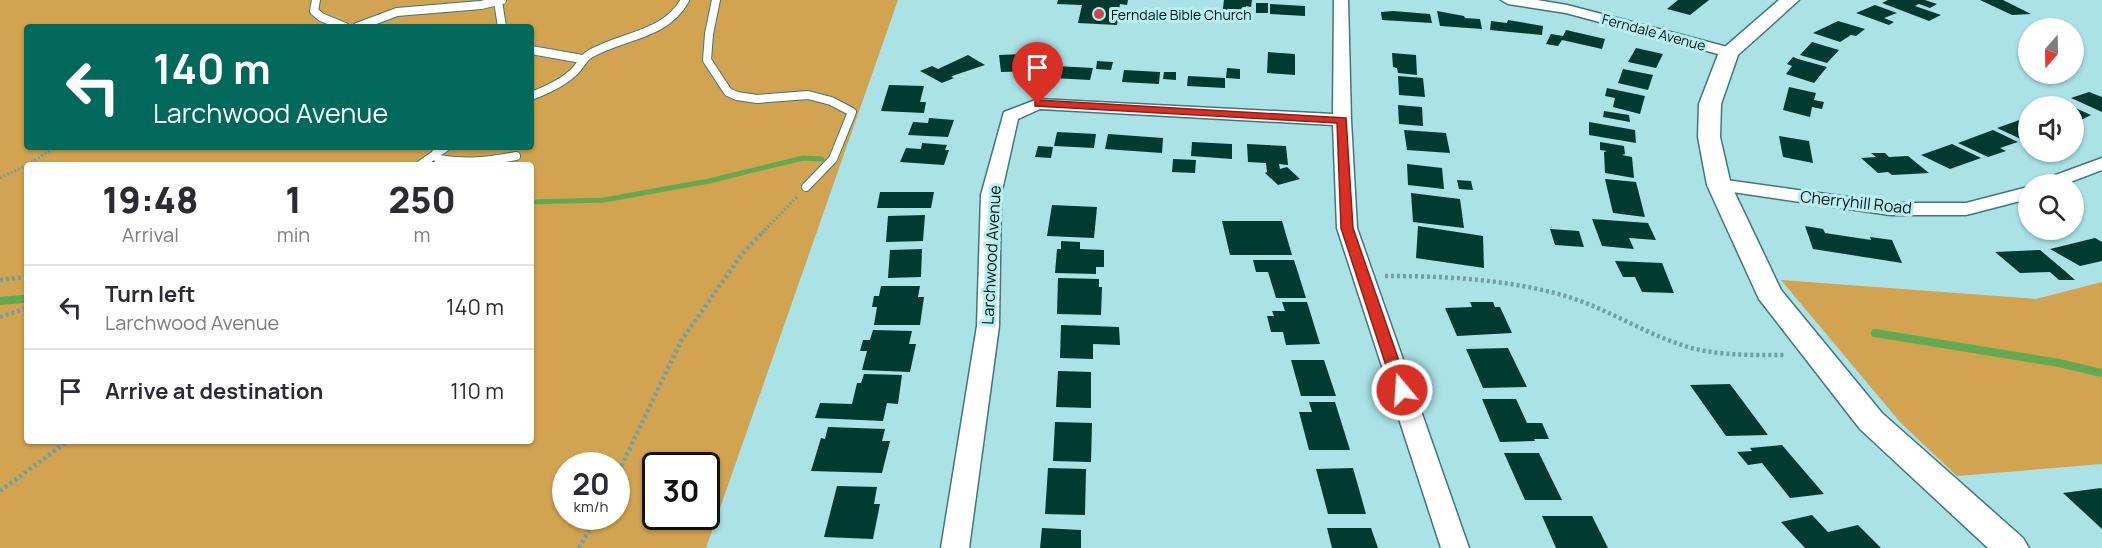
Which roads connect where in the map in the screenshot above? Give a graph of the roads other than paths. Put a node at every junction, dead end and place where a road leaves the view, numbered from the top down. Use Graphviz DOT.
graph roads {
  1 [pos="316,0"];
  2 [pos="685,0"];
  3 [pos="716,0"];
  4 [pos="1341,0"];
  5 [pos="1508,0"];
  6 [pos="1790,0"];
  7 [pos="500,1"];
  8 [pos="442,4"];
  9 [pos="338,24"];
  10 [pos="365,24"];
  11 [pos="502,24"];
  12 [pos="534,51"];
  13 [pos="1729,52"];
  14 [pos="582,60"];
  15 [pos="534,95"];
  16 [pos="1342,120"];
  17 [pos="441,150"];
  18 [pos="436,153"];
  19 [pos="516,156"];
  20 [pos="424,162"];
  21 [pos="457,162"];
  22 [pos="479,162"];
  23 [pos="2102,164"];
  24 [pos="2076,174"];
  25 [pos="1719,185"];
  26 [pos="806,187"];
  27 [pos="2018,196"];
  28 [pos="955,548"];
  29 [pos="1455,548"];
  30 [pos="2011,548"];
  1 -- 9 [label="lane"];
  2 -- 14 [label="lane"];
  3 -- 26 [label="lane"];
  4 -- 16 [label="street"];
  5 -- 13 [label="street, Ferndale Avenue"];
  6 -- 13 [label="street"];
  7 -- 8 [label="lane"];
  7 -- 11 [label="lane"];
  8 -- 10 [label="lane"];
  12 -- 14 [label="lane"];
  13 -- 25 [label="street"];
  14 -- 15 [label="lane"];
  16 -- 28 [label="street, Larchwood Avenue"];
  16 -- 29 [label="street"];
  17 -- 18 [label="lane"];
  18 -- 20 [label="lane"];
  18 -- 21 [label="lane"];
  19 -- 22 [label="lane"];
  23 -- 24 [label="street"];
  25 -- 27 [label="street, Cherryhill Road"];
  25 -- 30 [label="street"];
}
